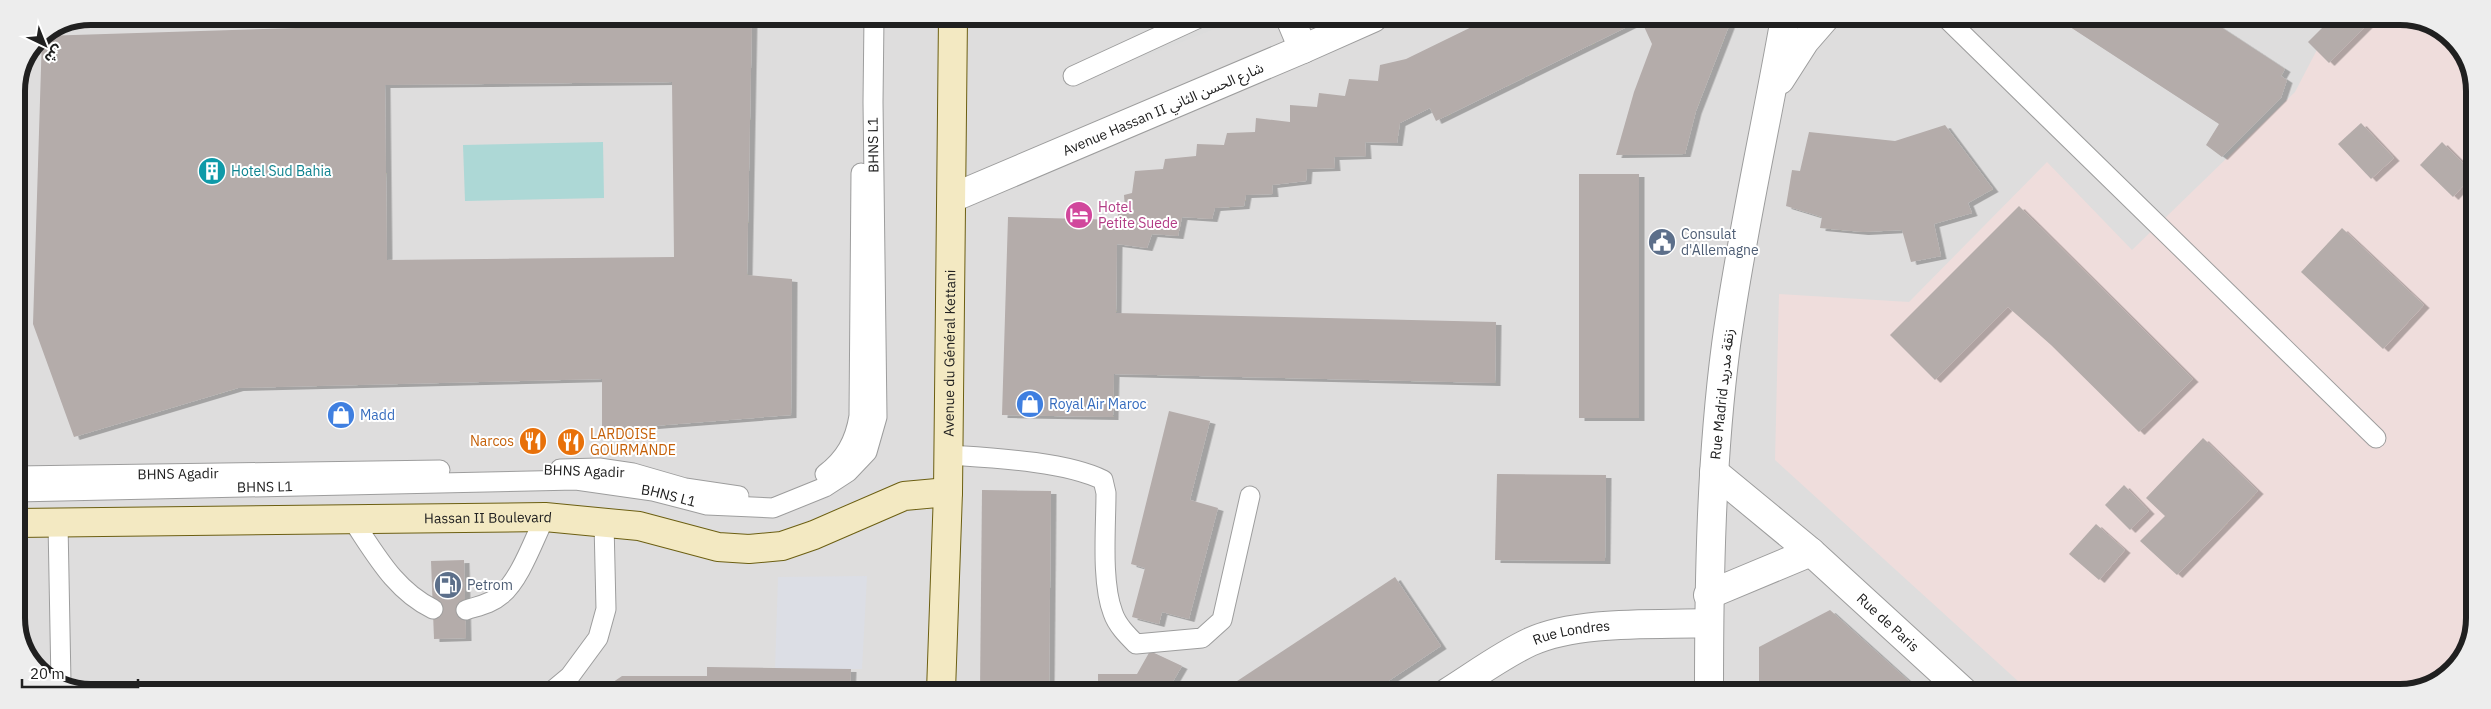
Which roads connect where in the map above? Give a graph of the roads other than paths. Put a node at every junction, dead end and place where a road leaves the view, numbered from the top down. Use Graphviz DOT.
graph roads {
  1 [pos="862,25"];
  2 [pos="874,25"];
  3 [pos="953,25"];
  4 [pos="1184,25"];
  5 [pos="1293,25"];
  6 [pos="1357,25"];
  7 [pos="1784,25"];
  8 [pos="1819,25"];
  9 [pos="1953,25"];
  10 [pos="1303,49"];
  11 [pos="1073,76"];
  12 [pos="1771,100"];
  13 [pos="952,198"];
  14 [pos="2376,438"];
  15 [pos="948,455"];
  16 [pos="1714,472"];
  17 [pos="25,476"];
  18 [pos="25,492"];
  19 [pos="948,492"];
  20 [pos="1250,496"];
  21 [pos="545,517"];
  22 [pos="351,518"];
  23 [pos="25,523"];
  24 [pos="58,523"];
  25 [pos="604,523"];
  26 [pos="1811,552"];
  27 [pos="1708,595"];
  28 [pos="433,609"];
  29 [pos="466,610"];
  30 [pos="1709,623"];
  31 [pos="61,676"];
  32 [pos="560,684"];
  33 [pos="941,684"];
  34 [pos="1461,684"];
  35 [pos="1709,684"];
  36 [pos="1955,684"];
  1 -- 17 [label="lane, BHNS Agadir"];
  2 -- 18 [label="lane, BHNS L1"];
  3 -- 13 [label="street, Avenue du Général Kettani"];
  4 -- 11 [label="lane"];
  5 -- 10 [label="street"];
  6 -- 10 [label="street, Avenue Hassan II شارع الحسن الثاني"];
  7 -- 12 [label="street, Rue Madrid زنقة مدريد"];
  8 -- 12 [label="street, Rue Madrid زنقة مدريد"];
  9 -- 14 [label="lane"];
  10 -- 13 [label="street, Avenue Hassan II شارع الحسن الثاني"];
  12 -- 16 [label="street, Rue Madrid زنقة مدريد"];
  13 -- 15 [label="street, Avenue du Général Kettani"];
  15 -- 19 [label="street, Avenue du Général Kettani"];
  15 -- 20 [label="lane"];
  16 -- 26 [label="street, Rue de Paris"];
  16 -- 27 [label="street, Rue Madrid زنقة مدريد"];
  19 -- 25 [label="street, Hassan II Boulevard"];
  19 -- 33 [label="street, Avenue du Général Kettani"];
  21 -- 22 [label="street, Hassan II Boulevard"];
  21 -- 25 [label="street, Hassan II Boulevard"];
  21 -- 29 [label="lane"];
  22 -- 24 [label="street, Hassan II Boulevard"];
  22 -- 28 [label="lane"];
  23 -- 24 [label="street, Hassan II Boulevard"];
  24 -- 31 [label="lane"];
  25 -- 32 [label="lane"];
  26 -- 27 [label="street"];
  26 -- 36 [label="street, Rue de Paris"];
  27 -- 30 [label="street, Rue Madrid زنقة مدريد"];
  30 -- 34 [label="street, Rue Londres"];
  30 -- 35 [label="street, Rue Madrid زنقة مدريد"];
}
